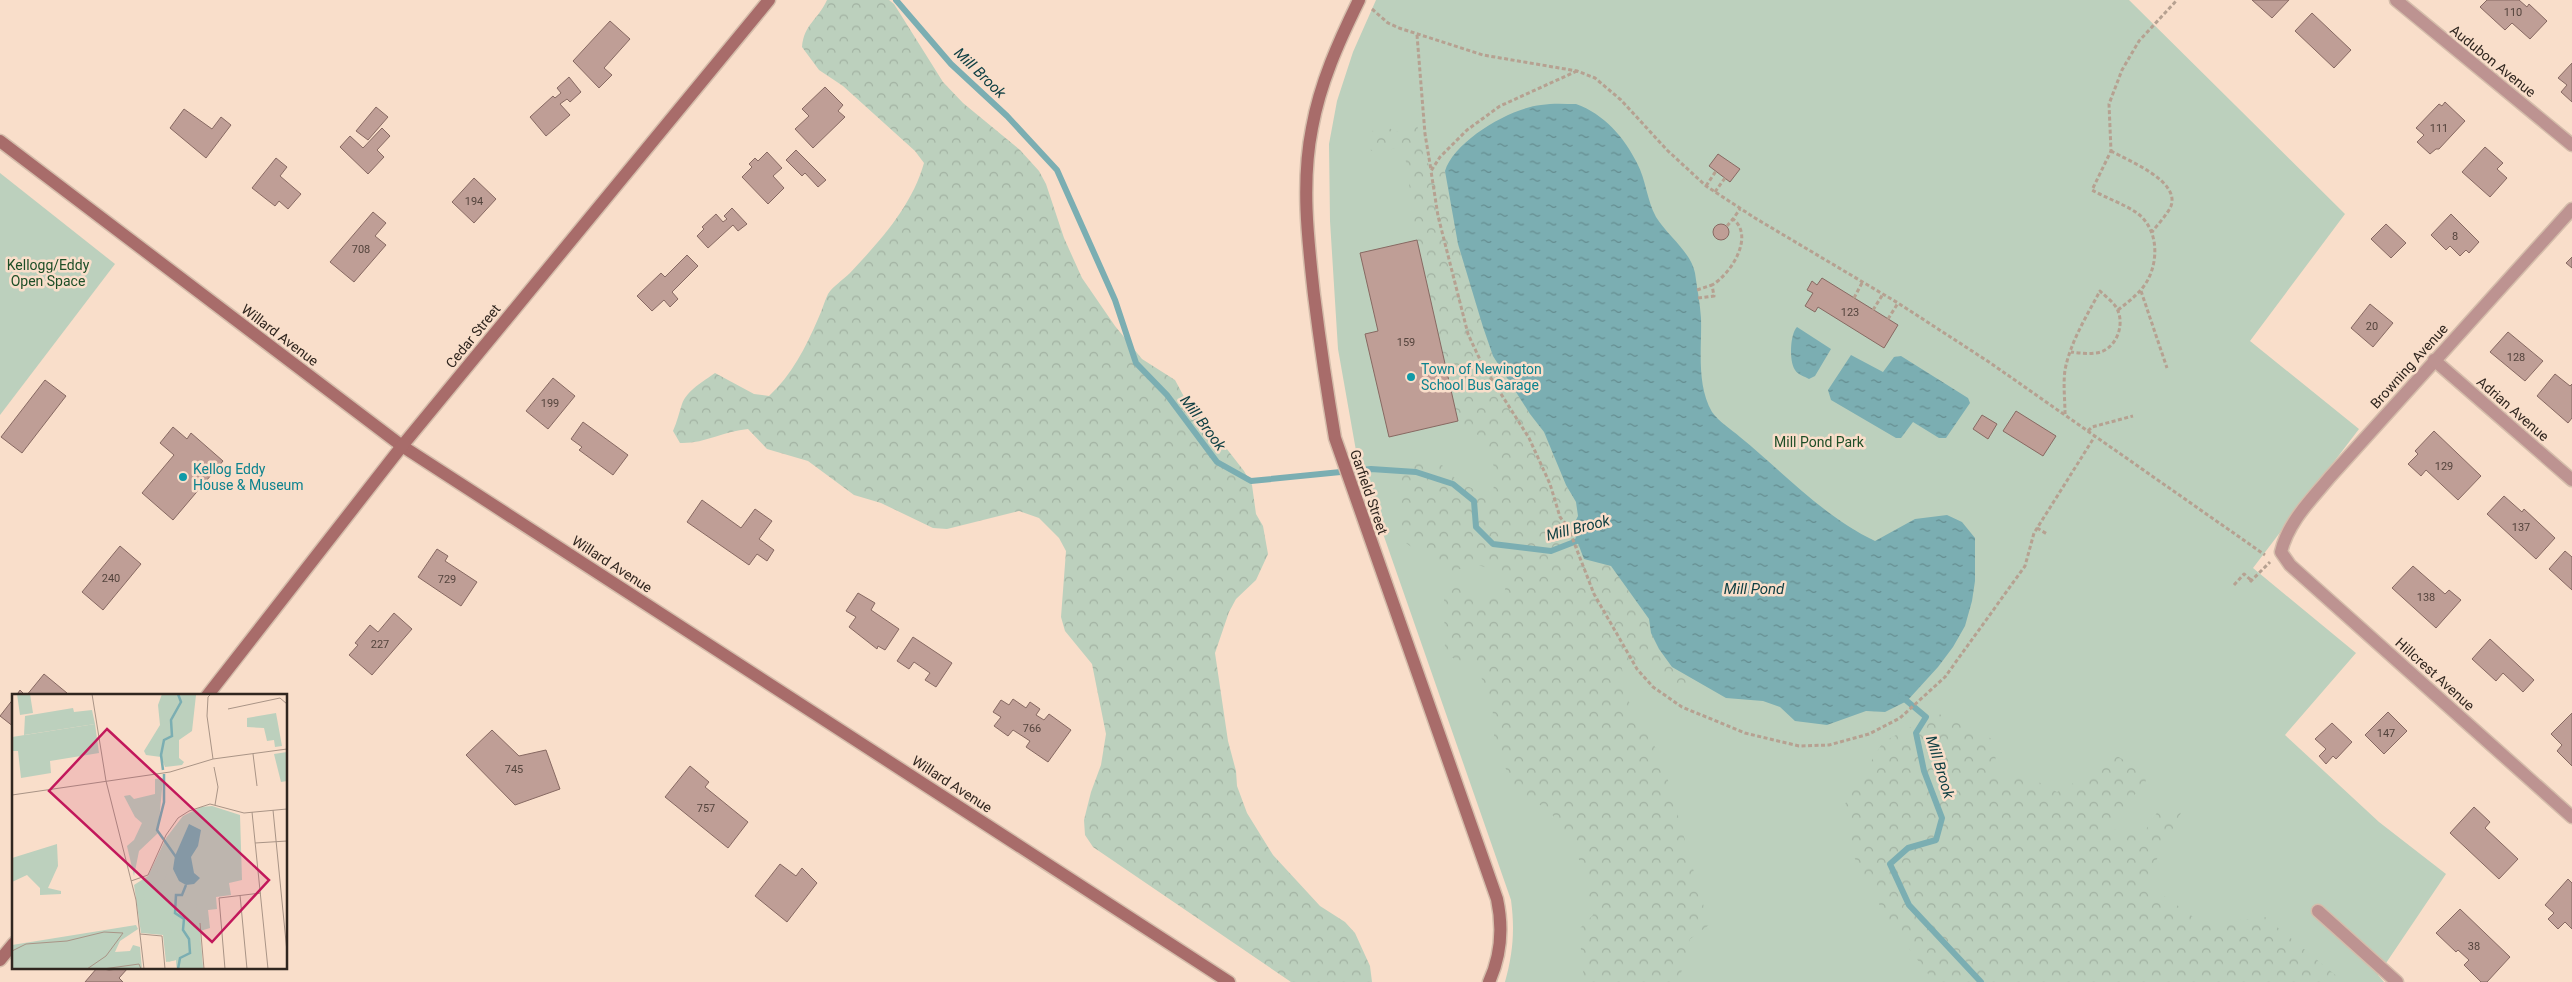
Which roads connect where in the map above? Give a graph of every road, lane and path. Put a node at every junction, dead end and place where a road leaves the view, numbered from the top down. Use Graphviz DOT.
graph roads {
  1 [pos="769,0"];
  2 [pos="1359,0"];
  3 [pos="2177,0"];
  4 [pos="2396,0"];
  5 [pos="1375,11"];
  6 [pos="1417,35"];
  7 [pos="1577,71"];
  8 [pos="0,141"];
  9 [pos="2572,145"];
  10 [pos="2112,151"];
  11 [pos="1431,171"];
  12 [pos="1716,171"];
  13 [pos="1725,178"];
  14 [pos="1706,186"];
  15 [pos="1715,192"];
  16 [pos="1740,209"];
  17 [pos="2572,209"];
  18 [pos="1733,219"];
  19 [pos="1727,226"];
  20 [pos="2152,232"];
  21 [pos="1863,281"];
  22 [pos="1712,285"];
  23 [pos="1697,290"];
  24 [pos="2140,290"];
  25 [pos="1883,294"];
  26 [pos="1698,298"];
  27 [pos="1854,298"];
  28 [pos="1898,303"];
  29 [pos="1873,310"];
  30 [pos="2118,310"];
  31 [pos="1888,319"];
  32 [pos="2071,352"];
  33 [pos="2434,360"];
  34 [pos="2167,368"];
  35 [pos="2065,414"];
  36 [pos="2133,416"];
  37 [pos="2088,431"];
  38 [pos="2095,436"];
  39 [pos="402,446"];
  40 [pos="2572,480"];
  41 [pos="2037,528"];
  42 [pos="2047,534"];
  43 [pos="2259,552"];
  44 [pos="2281,552"];
  45 [pos="2234,585"];
  46 [pos="209,694"];
  47 [pos="2572,817"];
  48 [pos="2318,911"];
  49 [pos="12,945"];
  50 [pos="0,960"];
  51 [pos="1229,982"];
  52 [pos="1489,982"];
  53 [pos="2397,982"];
  1 -- 39 [label="main road, Cedar Street"];
  2 -- 52 [label="main road, Garfield Street"];
  3 -- 10 [label="path"];
  4 -- 9 [label="street, Audubon Avenue"];
  5 -- 6 [label="path"];
  6 -- 7 [label="path"];
  6 -- 11 [label="path"];
  7 -- 11 [label="path"];
  7 -- 14 [label="path"];
  8 -- 39 [label="main road, Willard Avenue"];
  10 -- 20 [label="path"];
  10 -- 20 [label="path"];
  11 -- 41 [label="path"];
  12 -- 14 [label="path"];
  13 -- 15 [label="path"];
  14 -- 15 [label="path"];
  15 -- 16 [label="path"];
  16 -- 18 [label="path"];
  16 -- 21 [label="path"];
  17 -- 33 [label="street, Browning Avenue"];
  18 -- 19 [label="path"];
  18 -- 22 [label="path"];
  20 -- 24 [label="path"];
  21 -- 25 [label="path"];
  21 -- 27 [label="path"];
  22 -- 23 [label="path"];
  22 -- 26 [label="path"];
  24 -- 30 [label="path"];
  24 -- 34 [label="path"];
  25 -- 28 [label="path"];
  25 -- 29 [label="path"];
  28 -- 31 [label="path"];
  28 -- 35 [label="path"];
  30 -- 32 [label="path"];
  30 -- 32 [label="path"];
  32 -- 35 [label="path"];
  33 -- 40 [label="street, Adrian Avenue"];
  33 -- 44 [label="street, Browning Avenue"];
  35 -- 37 [label="path"];
  36 -- 37 [label="path"];
  37 -- 38 [label="path"];
  38 -- 41 [label="path"];
  38 -- 43 [label="path"];
  39 -- 46 [label="main road, Cedar Street"];
  39 -- 51 [label="main road, Willard Avenue"];
  41 -- 42 [label="path"];
  44 -- 45 [label="path"];
  44 -- 47 [label="street, Hillcrest Avenue"];
  48 -- 53 [label="street"];
  49 -- 50 [label="main road"];
}
